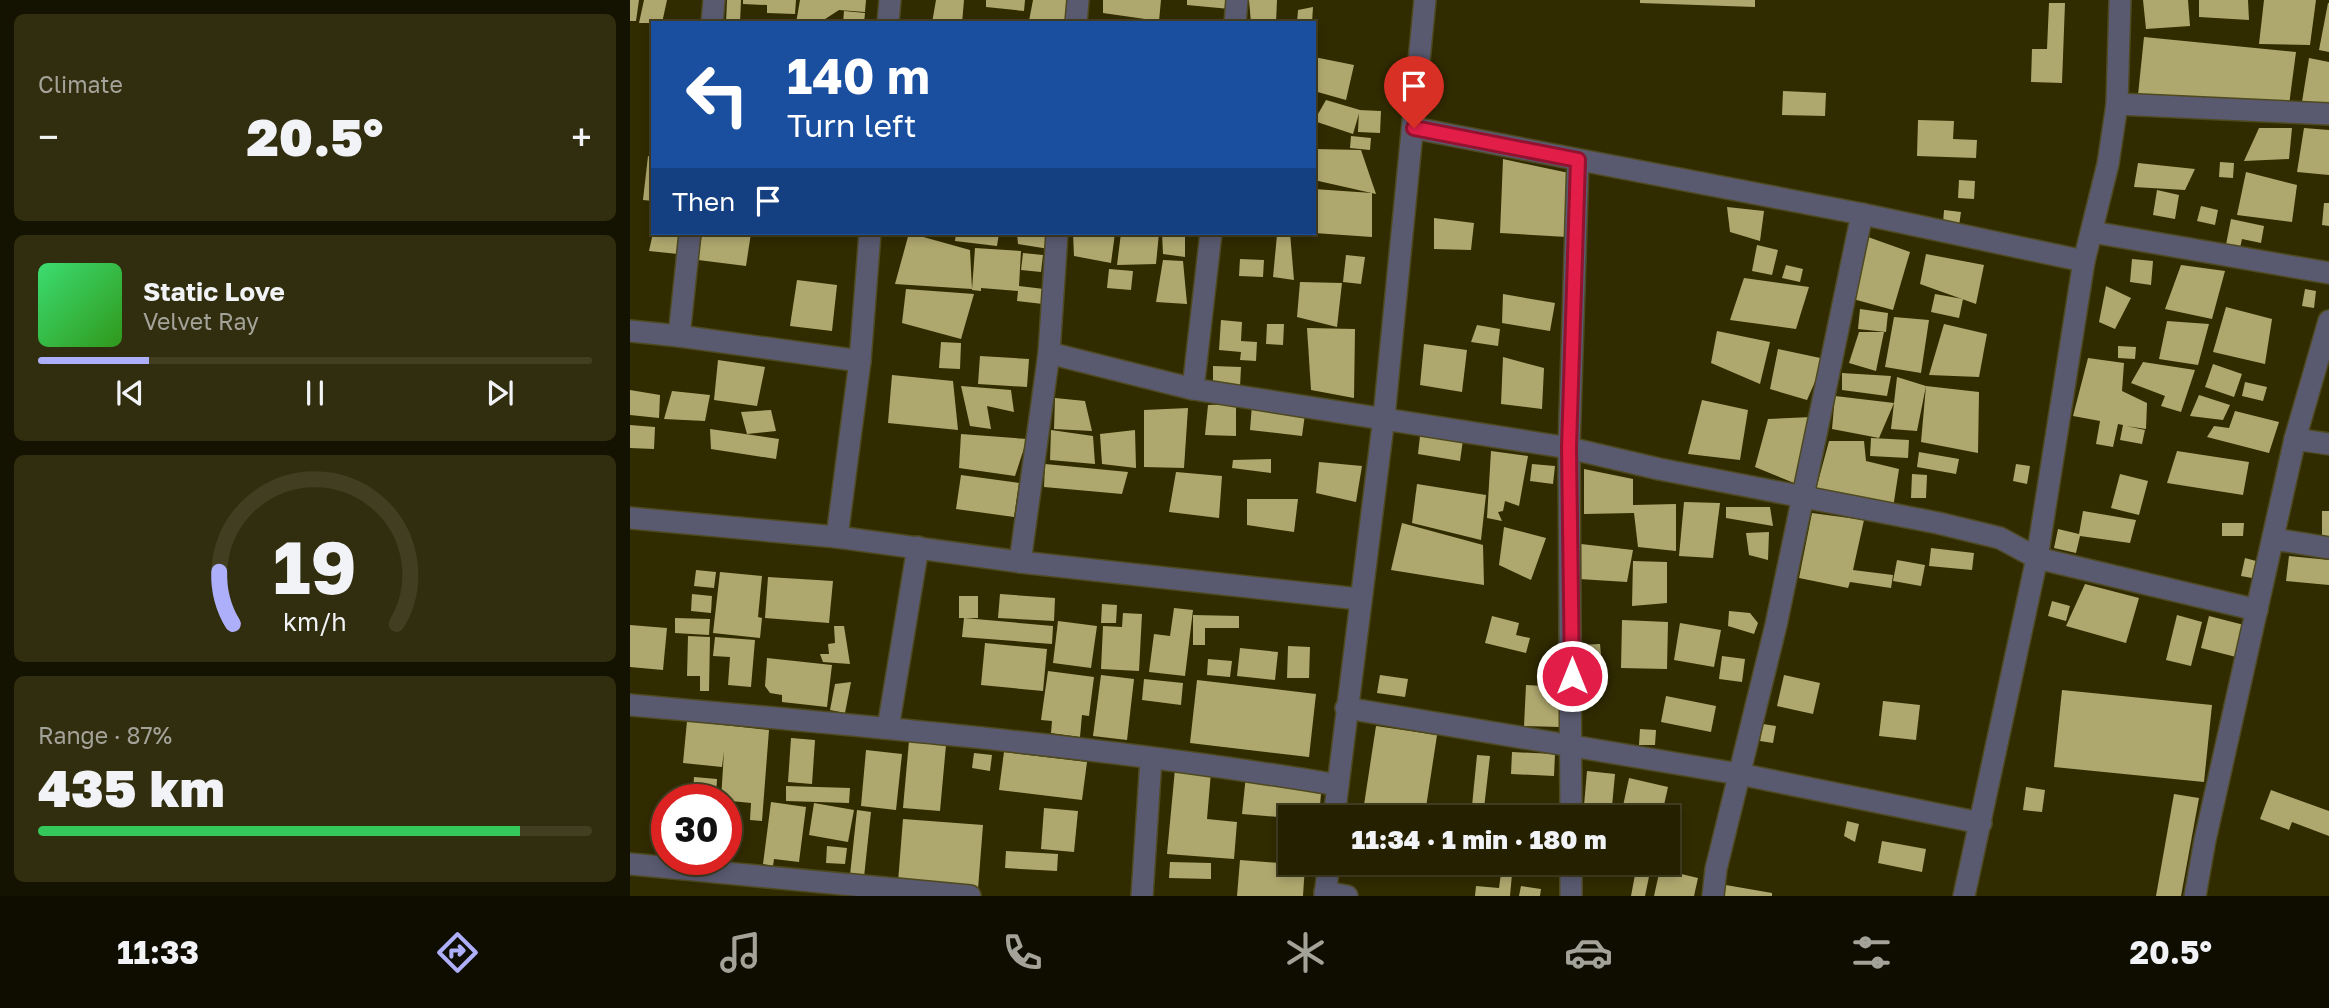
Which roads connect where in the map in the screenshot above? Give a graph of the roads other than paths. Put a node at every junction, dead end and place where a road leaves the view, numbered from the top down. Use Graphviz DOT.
graph roads {
  1 [pos="715,0"];
  2 [pos="890,0"];
  3 [pos="1078,0"];
  4 [pos="1237,0"];
  5 [pos="1425,0"];
  6 [pos="2120,0"];
  7 [pos="712,21"];
  8 [pos="888,21"];
  9 [pos="1076,21"];
  10 [pos="1235,21"];
  11 [pos="2117,104"];
  12 [pos="2329,114"];
  13 [pos="1414,128"];
  14 [pos="1578,160"];
  15 [pos="1862,214"];
  16 [pos="2092,232"];
  17 [pos="690,235"];
  18 [pos="870,235"];
  19 [pos="1057,235"];
  20 [pos="1210,235"];
  21 [pos="2084,261"];
  22 [pos="2329,273"];
  23 [pos="2329,321"];
  24 [pos="630,331"];
  25 [pos="679,336"];
  26 [pos="1049,353"];
  27 [pos="860,361"];
  28 [pos="1193,388"];
  29 [pos="1384,417"];
  30 [pos="2295,439"];
  31 [pos="2329,444"];
  32 [pos="1569,448"];
  33 [pos="1803,498"];
  34 [pos="630,518"];
  35 [pos="837,537"];
  36 [pos="2274,539"];
  37 [pos="918,547"];
  38 [pos="2329,548"];
  39 [pos="2037,558"];
  40 [pos="1020,562"];
  41 [pos="1359,599"];
  42 [pos="2257,610"];
  43 [pos="630,705"];
  44 [pos="1346,708"];
  45 [pos="888,728"];
  46 [pos="1572,747"];
  47 [pos="1151,759"];
  48 [pos="1739,774"];
  49 [pos="1338,785"];
  50 [pos="1336,805"];
  51 [pos="1571,805"];
  52 [pos="1981,823"];
  53 [pos="630,864"];
  54 [pos="1327,875"];
  55 [pos="1571,875"];
  56 [pos="846,890"];
  57 [pos="1325,894"];
  58 [pos="970,896"];
  59 [pos="1142,896"];
  60 [pos="1347,896"];
  61 [pos="1571,896"];
  62 [pos="1713,896"];
  63 [pos="1964,896"];
  64 [pos="2195,896"];
  1 -- 7 [label="street"];
  2 -- 8 [label="street"];
  3 -- 9 [label="street"];
  4 -- 10 [label="street"];
  5 -- 13 [label="street"];
  6 -- 11 [label="street"];
  11 -- 12 [label="street"];
  11 -- 16 [label="street"];
  13 -- 14 [label="street"];
  13 -- 29 [label="street"];
  14 -- 15 [label="street"];
  14 -- 32 [label="street"];
  15 -- 21 [label="street"];
  15 -- 33 [label="street"];
  16 -- 21 [label="street"];
  16 -- 22 [label="street"];
  17 -- 25 [label="street"];
  18 -- 27 [label="street"];
  19 -- 26 [label="street"];
  20 -- 28 [label="street"];
  21 -- 39 [label="street"];
  23 -- 30 [label="street"];
  24 -- 25 [label="street"];
  25 -- 27 [label="street"];
  26 -- 28 [label="street"];
  26 -- 40 [label="street"];
  27 -- 35 [label="street"];
  28 -- 29 [label="street"];
  29 -- 32 [label="street"];
  29 -- 41 [label="street"];
  30 -- 31 [label="street"];
  30 -- 36 [label="street"];
  32 -- 33 [label="street"];
  32 -- 46 [label="street"];
  33 -- 39 [label="street"];
  33 -- 48 [label="street"];
  34 -- 35 [label="street"];
  35 -- 37 [label="street"];
  36 -- 38 [label="street"];
  36 -- 42 [label="street"];
  37 -- 40 [label="street"];
  37 -- 45 [label="street"];
  39 -- 42 [label="street"];
  39 -- 52 [label="street"];
  40 -- 41 [label="street"];
  41 -- 44 [label="street"];
  42 -- 64 [label="street"];
  43 -- 45 [label="street"];
  44 -- 46 [label="street"];
  44 -- 49 [label="street"];
  45 -- 47 [label="street"];
  46 -- 48 [label="street"];
  46 -- 51 [label="street"];
  47 -- 49 [label="street"];
  47 -- 59 [label="street"];
  48 -- 52 [label="street"];
  48 -- 62 [label="street"];
  49 -- 50 [label="street"];
  52 -- 63 [label="street"];
  53 -- 56 [label="street"];
  54 -- 57 [label="street"];
  55 -- 61 [label="street"];
  56 -- 58 [label="street"];
  57 -- 60 [label="street"];
}
